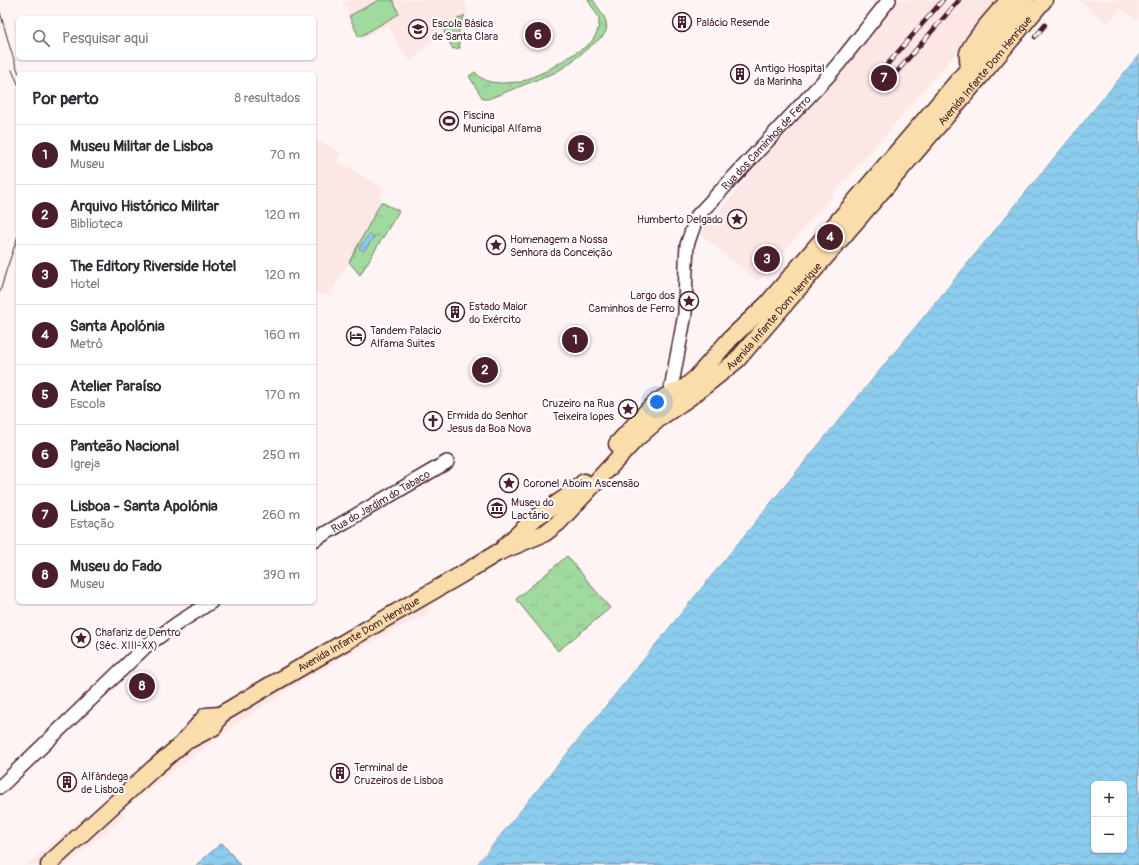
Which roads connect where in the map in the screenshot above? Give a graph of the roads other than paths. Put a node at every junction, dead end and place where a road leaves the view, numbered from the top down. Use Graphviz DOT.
graph roads {
  1 [pos="889,0"];
  2 [pos="1009,0"];
  3 [pos="1024,0"];
  4 [pos="1044,0"];
  5 [pos="969,68"];
  6 [pos="974,84"];
  7 [pos="670,394"];
  8 [pos="660,417"];
  9 [pos="447,462"];
  10 [pos="316,539"];
  11 [pos="497,553"];
  12 [pos="208,604"];
  13 [pos="0,787"];
  14 [pos="48,864"];
  1 -- 7 [label="street, Rua dos Caminhos de Ferro"];
  2 -- 5 [label="main road"];
  3 -- 5 [label="main road, Avenida Infante Dom Henrique"];
  4 -- 6 [label="main road, Avenida Infante Dom Henrique"];
  5 -- 6 [label="main road"];
  5 -- 7 [label="main road, Avenida Infante Dom Henrique"];
  6 -- 8 [label="main road, Avenida Infante Dom Henrique"];
  7 -- 8 [label="main road"];
  7 -- 11 [label="main road, Avenida Infante Dom Henrique"];
  8 -- 11 [label="main road, Avenida Infante Dom Henrique"];
  9 -- 10 [label="street, Rua do Jardim do Tabaco"];
  11 -- 14 [label="main road, Avenida Infante Dom Henrique"];
  12 -- 13 [label="street"];
}
